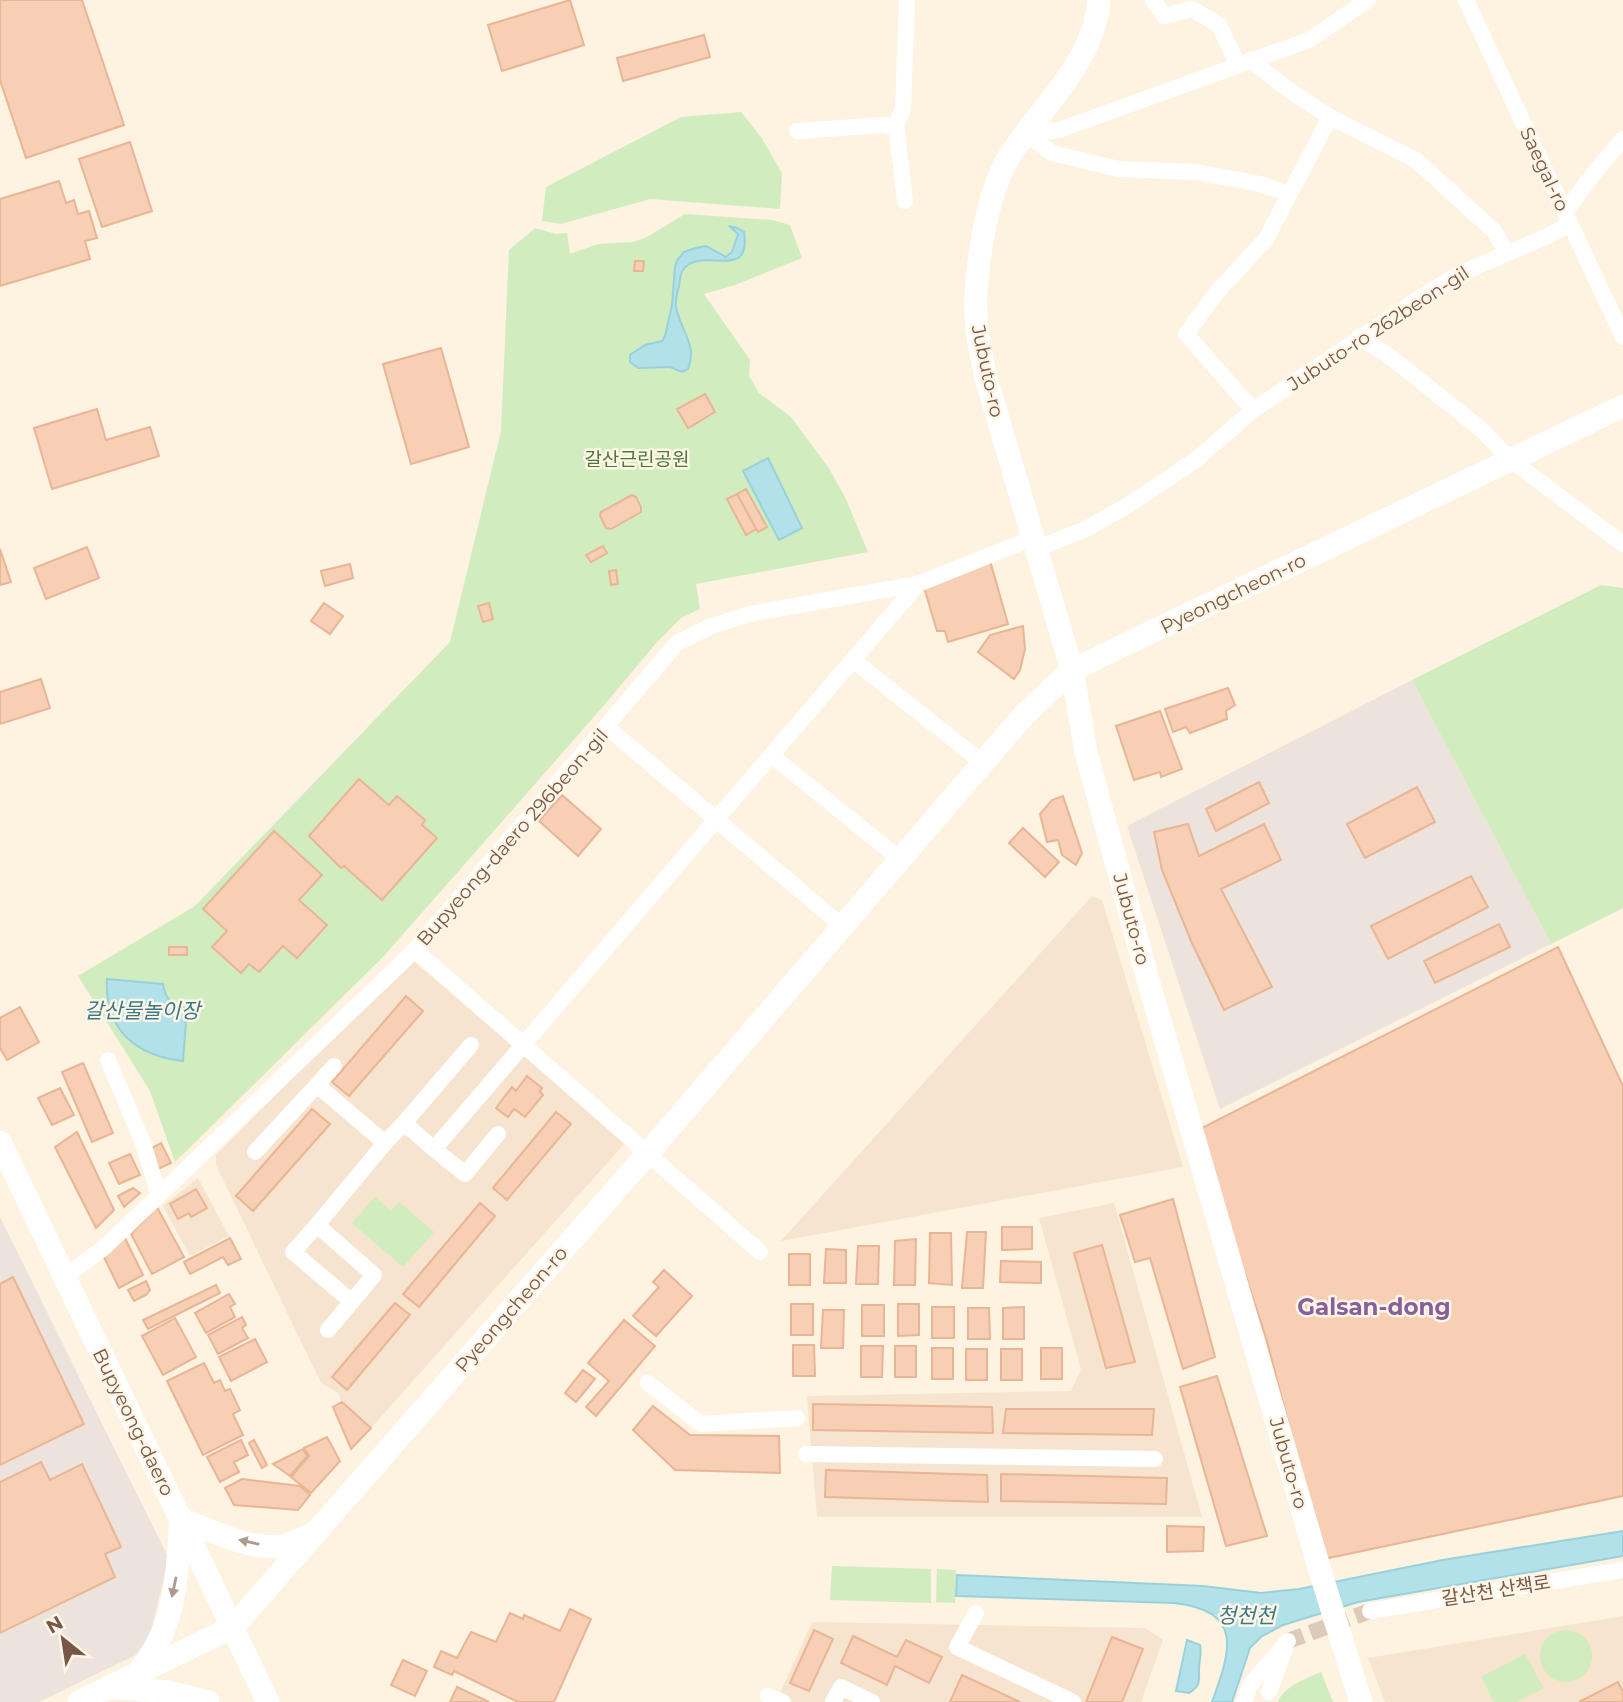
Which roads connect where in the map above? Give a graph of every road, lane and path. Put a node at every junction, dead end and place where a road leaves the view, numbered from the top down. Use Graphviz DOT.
graph roads {
  1 [pos="907,0"];
  2 [pos="1099,0"];
  3 [pos="1153,0"];
  4 [pos="1368,0"];
  5 [pos="1466,0"];
  6 [pos="1244,63"];
  7 [pos="1330,117"];
  8 [pos="896,128"];
  9 [pos="797,131"];
  10 [pos="1026,134"];
  11 [pos="1623,139"];
  12 [pos="1290,194"];
  13 [pos="905,201"];
  14 [pos="1568,218"];
  15 [pos="1507,253"];
  16 [pos="1359,337"];
  17 [pos="1623,337"];
  18 [pos="1623,406"];
  19 [pos="1253,410"];
  20 [pos="1511,460"];
  21 [pos="1035,544"];
  22 [pos="1623,544"];
  23 [pos="918,584"];
  24 [pos="853,660"];
  25 [pos="1072,670"];
  26 [pos="607,727"];
  27 [pos="771,755"];
  28 [pos="983,763"];
  29 [pos="716,819"];
  30 [pos="900,859"];
  31 [pos="842,926"];
  32 [pos="415,950"];
  33 [pos="471,1045"];
  34 [pos="525,1045"];
  35 [pos="108,1060"];
  36 [pos="334,1066"];
  37 [pos="317,1086"];
  38 [pos="404,1123"];
  39 [pos="498,1134"];
  40 [pos="0,1142"];
  41 [pos="385,1143"];
  42 [pos="434,1149"];
  43 [pos="255,1152"];
  44 [pos="648,1153"];
  45 [pos="159,1195"];
  46 [pos="317,1225"];
  47 [pos="760,1251"];
  48 [pos="65,1277"];
  49 [pos="352,1302"];
  50 [pos="328,1331"];
  51 [pos="648,1383"];
  52 [pos="797,1418"];
  53 [pos="806,1454"];
  54 [pos="1155,1458"];
  55 [pos="181,1519"];
  56 [pos="314,1534"];
  57 [pos="1623,1570"];
  58 [pos="1370,1611"];
  59 [pos="976,1613"];
  60 [pos="233,1626"];
  61 [pos="139,1672"];
  62 [pos="109,1687"];
  63 [pos="1269,1692"];
  64 [pos="79,1702"];
  65 [pos="208,1702"];
  66 [pos="268,1702"];
  67 [pos="833,1702"];
  68 [pos="872,1702"];
  69 [pos="1073,1702"];
  70 [pos="1244,1702"];
  71 [pos="1361,1702"];
  1 -- 8 [label="street"];
  2 -- 10 [label="main road, Jubuto-ro"];
  3 -- 6 [label="street"];
  4 -- 6 [label="street"];
  5 -- 14 [label="street, Saegal-ro"];
  6 -- 7 [label="street"];
  6 -- 10 [label="street"];
  7 -- 12 [label="street"];
  7 -- 15 [label="street"];
  8 -- 9 [label="street"];
  8 -- 13 [label="street"];
  10 -- 12 [label="street"];
  10 -- 21 [label="main road, Jubuto-ro"];
  11 -- 14 [label="street"];
  12 -- 19 [label="street"];
  14 -- 15 [label="street, Jubuto-ro 262beon-gil"];
  14 -- 17 [label="street, Saegal-ro"];
  15 -- 16 [label="street, Jubuto-ro 262beon-gil"];
  16 -- 19 [label="street, Jubuto-ro 262beon-gil"];
  16 -- 20 [label="street"];
  18 -- 20 [label="main road, Pyeongcheon-ro"];
  19 -- 21 [label="street, Jubuto-ro 262beon-gil"];
  20 -- 22 [label="street"];
  20 -- 25 [label="main road, Pyeongcheon-ro"];
  21 -- 23 [label="street, Bupyeong-daero 296beon-gil"];
  21 -- 25 [label="main road, Jubuto-ro"];
  23 -- 24 [label="street, Bupyeong-daero 296beon-gil"];
  23 -- 26 [label="street, Bupyeong-daero 296beon-gil"];
  24 -- 27 [label="street, Bupyeong-daero 296beon-gil"];
  24 -- 28 [label="street"];
  25 -- 28 [label="main road, Pyeongcheon-ro"];
  25 -- 71 [label="main road, Jubuto-ro"];
  26 -- 29 [label="street"];
  26 -- 32 [label="street, Bupyeong-daero 296beon-gil"];
  27 -- 29 [label="street, Bupyeong-daero 296beon-gil"];
  27 -- 30 [label="street"];
  28 -- 30 [label="main road, Pyeongcheon-ro"];
  29 -- 31 [label="street"];
  29 -- 34 [label="street, Bupyeong-daero 296beon-gil"];
  30 -- 31 [label="main road, Pyeongcheon-ro"];
  31 -- 44 [label="main road, Pyeongcheon-ro"];
  32 -- 34 [label="street"];
  32 -- 45 [label="street, Bupyeong-daero 296beon-gil"];
  33 -- 38 [label="street"];
  34 -- 42 [label="street, Bupyeong-daero 296beon-gil"];
  34 -- 44 [label="street"];
  35 -- 45 [label="street"];
  36 -- 37 [label="street"];
  37 -- 41 [label="street"];
  37 -- 43 [label="street"];
  38 -- 41 [label="street"];
  38 -- 42 [label="street"];
  39 -- 42 [label="street"];
  40 -- 48 [label="main road, Bupyeong-daero"];
  41 -- 46 [label="street"];
  44 -- 47 [label="street"];
  44 -- 56 [label="main road, Pyeongcheon-ro"];
  45 -- 48 [label="street, Bupyeong-daero 296beon-gil"];
  46 -- 49 [label="street"];
  46 -- 49 [label="street"];
  48 -- 55 [label="main road, Bupyeong-daero"];
  49 -- 50 [label="street"];
  51 -- 52 [label="street"];
  53 -- 54 [label="street"];
  56 -- 55 [label="main road, one-way"];
  55 -- 60 [label="main road, Bupyeong-daero"];
  55 -- 61 [label="main road, one-way"];
  56 -- 60 [label="main road, Pyeongcheon-ro"];
  57 -- 58 [label="street, 갈산천 산책로"];
  59 -- 69 [label="street"];
  60 -- 61 [label="main road, Pyeongcheon-ro"];
  60 -- 66 [label="main road, Bupyeong-daero"];
  61 -- 62 [label="main road, Pyeongcheon-ro"];
  62 -- 64 [label="main road, Pyeongcheon-ro"];
  62 -- 65 [label="main road"];
  63 -- 70 [label="street"];
  67 -- 68 [label="street"];
}
